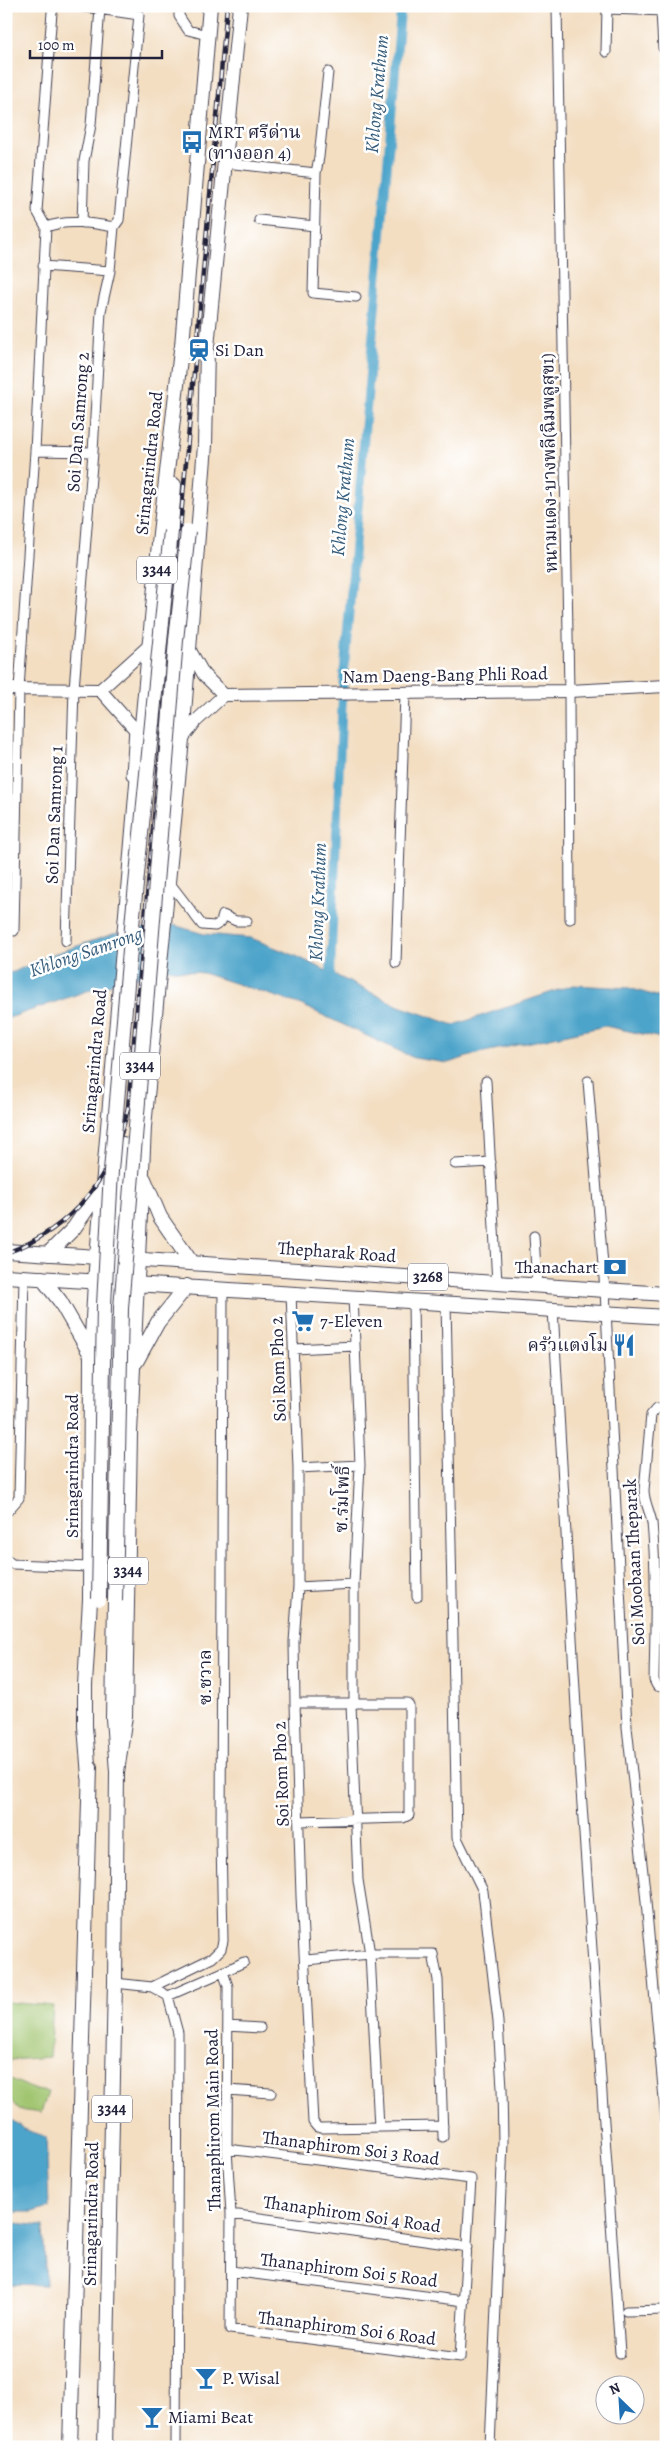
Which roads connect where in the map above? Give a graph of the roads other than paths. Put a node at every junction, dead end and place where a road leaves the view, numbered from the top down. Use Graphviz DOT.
graph roads {
  1 [pos="56,6"];
  2 [pos="78,6"];
  3 [pos="179,6"];
  4 [pos="210,6"];
  5 [pos="240,6"];
  6 [pos="557,6"];
  7 [pos="100,8"];
  8 [pos="607,8"];
  9 [pos="664,11"];
  10 [pos="207,35"];
  11 [pos="663,48"];
  12 [pos="606,52"];
  13 [pos="328,72"];
  14 [pos="225,163"];
  15 [pos="316,174"];
  16 [pos="259,220"];
  17 [pos="82,223"];
  18 [pos="315,226"];
  19 [pos="46,227"];
  20 [pos="114,227"];
  21 [pos="43,266"];
  22 [pos="110,271"];
  23 [pos="356,297"];
  24 [pos="207,349"];
  25 [pos="181,350"];
  26 [pos="35,451"];
  27 [pos="93,452"];
  28 [pos="151,644"];
  29 [pos="188,646"];
  30 [pos="666,686"];
  31 [pos="13,689"];
  32 [pos="74,689"];
  33 [pos="100,690"];
  34 [pos="569,691"];
  35 [pos="405,694"];
  36 [pos="224,695"];
  37 [pos="137,732"];
  38 [pos="185,734"];
  39 [pos="124,888"];
  40 [pos="570,919"];
  41 [pos="247,921"];
  42 [pos="14,931"];
  43 [pos="66,941"];
  44 [pos="396,963"];
  45 [pos="486,1081"];
  46 [pos="588,1081"];
  47 [pos="108,1124"];
  48 [pos="144,1127"];
  49 [pos="122,1144"];
  50 [pos="491,1162"];
  51 [pos="455,1164"];
  52 [pos="141,1171"];
  53 [pos="102,1186"];
  54 [pos="534,1236"];
  55 [pos="6,1251"];
  56 [pos="48,1254"];
  57 [pos="97,1256"];
  58 [pos="116,1257"];
  59 [pos="137,1258"];
  60 [pos="191,1262"];
  61 [pos="6,1276"];
  62 [pos="24,1277"];
  63 [pos="42,1278"];
  64 [pos="95,1281"];
  65 [pos="114,1282"];
  66 [pos="136,1283"];
  67 [pos="497,1283"];
  68 [pos="187,1286"];
  69 [pos="537,1286"];
  70 [pos="223,1288"];
  71 [pos="605,1290"];
  72 [pos="291,1293"];
  73 [pos="666,1294"];
  74 [pos="353,1296"];
  75 [pos="414,1300"];
  76 [pos="446,1302"];
  77 [pos="553,1309"];
  78 [pos="606,1313"];
  79 [pos="666,1317"];
  80 [pos="355,1346"];
  81 [pos="294,1349"];
  82 [pos="91,1356"];
  83 [pos="132,1370"];
  84 [pos="666,1408"];
  85 [pos="110,1417"];
  86 [pos="130,1433"];
  87 [pos="91,1434"];
  88 [pos="360,1465"];
  89 [pos="298,1468"];
  90 [pos="6,1513"];
  91 [pos="6,1559"];
  92 [pos="90,1567"];
  93 [pos="354,1584"];
  94 [pos="298,1587"];
  95 [pos="417,1596"];
  96 [pos="666,1688"];
  97 [pos="295,1703"];
  98 [pos="353,1704"];
  99 [pos="117,1772"];
  100 [pos="89,1777"];
  101 [pos="355,1819"];
  102 [pos="299,1821"];
  103 [pos="370,1954"];
  104 [pos="306,1960"];
  105 [pos="244,1962"];
  106 [pos="223,1972"];
  107 [pos="115,1983"];
  108 [pos="152,1987"];
  109 [pos="168,1996"];
  110 [pos="228,2026"];
  111 [pos="260,2028"];
  112 [pos="227,2090"];
  113 [pos="271,2093"];
  114 [pos="666,2121"];
  115 [pos="442,2126"];
  116 [pos="378,2127"];
  117 [pos="444,2137"];
  118 [pos="227,2149"];
  119 [pos="231,2214"];
  120 [pos="468,2247"];
  121 [pos="231,2270"];
  122 [pos="464,2301"];
  123 [pos="666,2310"];
  124 [pos="626,2311"];
  125 [pos="230,2330"];
  126 [pos="620,2353"];
  127 [pos="70,2447"];
  128 [pos="105,2447"];
  129 [pos="176,2447"];
  130 [pos="490,2447"];
  1 -- 19 [label="street"];
  2 -- 7 [label="street"];
  3 -- 10 [label="street"];
  4 -- 10 [label="main road, Srinagarindra Road / 3344"];
  5 -- 14 [label="main road, Srinagarindra Road / 3344"];
  6 -- 34 [label="street, หนามแดง-บางพลี(ฉิมพลูสุข1)"];
  7 -- 17 [label="street"];
  7 -- 20 [label="street, Soi Dan Samrong 2"];
  8 -- 9 [label="street"];
  8 -- 12 [label="street"];
  9 -- 11 [label="street"];
  10 -- 25 [label="main road, Srinagarindra Road / 3344"];
  13 -- 15 [label="street"];
  14 -- 15 [label="street"];
  14 -- 24 [label="main road, Srinagarindra Road / 3344"];
  15 -- 18 [label="street"];
  16 -- 18 [label="street"];
  17 -- 19 [label="street"];
  17 -- 20 [label="street"];
  18 -- 23 [label="street"];
  19 -- 21 [label="street"];
  20 -- 22 [label="street, Soi Dan Samrong 2"];
  21 -- 22 [label="street"];
  21 -- 26 [label="street"];
  22 -- 27 [label="street, Soi Dan Samrong 2"];
  24 -- 29 [label="main road, Srinagarindra Road / 3344"];
  24 -- 99 [label="main road, Srinagarindra Road / 3344, bridge"];
  25 -- 28 [label="main road, Srinagarindra Road / 3344"];
  25 -- 100 [label="main road, Srinagarindra Road / 3344, bridge"];
  26 -- 27 [label="street"];
  26 -- 31 [label="street"];
  27 -- 32 [label="street, Soi Dan Samrong 2"];
  28 -- 33 [label="main road"];
  28 -- 37 [label="main road, Srinagarindra Road / 3344"];
  29 -- 36 [label="main road"];
  29 -- 38 [label="main road, Srinagarindra Road / 3344"];
  30 -- 34 [label="main road, Nam Daeng-Bang Phli Road"];
  31 -- 32 [label="main road"];
  31 -- 42 [label="street"];
  32 -- 33 [label="main road"];
  32 -- 43 [label="street, Soi Dan Samrong 1"];
  33 -- 37 [label="main road"];
  34 -- 35 [label="main road, Nam Daeng-Bang Phli Road"];
  34 -- 40 [label="street, หนามแดง-บางพลี(ฉิมพลูสุข1)"];
  35 -- 36 [label="main road, Nam Daeng-Bang Phli Road"];
  35 -- 44 [label="street"];
  36 -- 38 [label="main road"];
  37 -- 39 [label="street"];
  37 -- 47 [label="main road, Srinagarindra Road / 3344"];
  38 -- 41 [label="street"];
  38 -- 48 [label="main road, Srinagarindra Road / 3344"];
  45 -- 50 [label="street"];
  46 -- 71 [label="street"];
  47 -- 49 [label="main road"];
  47 -- 53 [label="main road, Srinagarindra Road / 3344"];
  48 -- 49 [label="main road"];
  48 -- 52 [label="main road, Srinagarindra Road / 3344"];
  49 -- 58 [label="main road"];
  50 -- 51 [label="street"];
  50 -- 67 [label="street"];
  52 -- 59 [label="main road, Srinagarindra Road / 3344"];
  52 -- 60 [label="main road"];
  53 -- 56 [label="main road"];
  53 -- 57 [label="main road, Srinagarindra Road / 3344"];
  54 -- 69 [label="street"];
  55 -- 56 [label="main road, Thepharak Road / 3268"];
  56 -- 57 [label="main road, Thepharak Road / 3268"];
  57 -- 58 [label="main road, Thepharak Road / 3268"];
  57 -- 64 [label="main road, Srinagarindra Road / 3344"];
  58 -- 59 [label="main road, Thepharak Road / 3268"];
  58 -- 65 [label="main road"];
  59 -- 60 [label="main road, Thepharak Road / 3268"];
  59 -- 66 [label="main road, Srinagarindra Road / 3344"];
  60 -- 67 [label="main road, Thepharak Road / 3268"];
  61 -- 62 [label="main road, 3268"];
  62 -- 63 [label="main road, 3268"];
  62 -- 90 [label="street"];
  63 -- 64 [label="main road, 3268"];
  63 -- 82 [label="main road"];
  64 -- 65 [label="main road, 3268"];
  64 -- 82 [label="main road, Srinagarindra Road / 3344"];
  65 -- 66 [label="main road, 3268"];
  65 -- 85 [label="main road"];
  66 -- 68 [label="main road, 3268"];
  66 -- 83 [label="main road, Srinagarindra Road / 3344"];
  67 -- 69 [label="main road, Thepharak Road / 3268"];
  68 -- 70 [label="main road, 3268"];
  68 -- 83 [label="main road"];
  69 -- 71 [label="main road, Thepharak Road / 3268"];
  70 -- 72 [label="main road, 3268"];
  70 -- 108 [label="street, ซ.ชวาล"];
  71 -- 73 [label="main road, Thepharak Road / 3268"];
  71 -- 78 [label="street"];
  72 -- 74 [label="main road, 3268"];
  72 -- 81 [label="street, Soi Rom Pho 2"];
  74 -- 75 [label="main road, 3268"];
  74 -- 80 [label="street, ซ.ร่มโพธิ์"];
  75 -- 76 [label="main road, 3268"];
  75 -- 95 [label="street"];
  76 -- 77 [label="main road, 3268"];
  76 -- 130 [label="street"];
  77 -- 78 [label="main road, 3268"];
  77 -- 126 [label="street"];
  78 -- 79 [label="main road, 3268"];
  78 -- 114 [label="street"];
  80 -- 81 [label="street"];
  80 -- 88 [label="street, ซ.ร่มโพธิ์"];
  81 -- 89 [label="street, Soi Rom Pho 2"];
  82 -- 87 [label="main road, Srinagarindra Road / 3344"];
  83 -- 86 [label="main road, Srinagarindra Road / 3344"];
  84 -- 96 [label="street, Soi Moobaan Theparak"];
  85 -- 86 [label="main road"];
  85 -- 87 [label="main road"];
  86 -- 99 [label="main road, Srinagarindra Road / 3344"];
  87 -- 92 [label="main road, Srinagarindra Road / 3344"];
  88 -- 89 [label="street"];
  88 -- 93 [label="street, ซ.ร่มโพธิ์"];
  89 -- 94 [label="street, Soi Rom Pho 2"];
  91 -- 92 [label="street"];
  92 -- 100 [label="main road, Srinagarindra Road / 3344"];
  93 -- 94 [label="street"];
  93 -- 98 [label="street, ซ.ร่มโพธิ์"];
  94 -- 97 [label="street, Soi Rom Pho 2"];
  97 -- 98 [label="street"];
  97 -- 102 [label="street, Soi Rom Pho 2"];
  98 -- 101 [label="street, ซ.ร่มโพธิ์"];
  98 -- 101 [label="street"];
  99 -- 107 [label="main road, Srinagarindra Road / 3344"];
  100 -- 127 [label="main road, Srinagarindra Road / 3344"];
  101 -- 102 [label="street"];
  101 -- 103 [label="street, ซ.ร่มโพธิ์"];
  102 -- 104 [label="street, Soi Rom Pho 2"];
  103 -- 104 [label="street"];
  103 -- 115 [label="street"];
  103 -- 116 [label="street, ซ.ร่มโพธิ์"];
  104 -- 116 [label="street, Soi Rom Pho 2"];
  105 -- 106 [label="street"];
  106 -- 109 [label="street"];
  106 -- 110 [label="street, Thanaphirom Main Road"];
  107 -- 108 [label="street"];
  107 -- 128 [label="main road, Srinagarindra Road / 3344"];
  108 -- 109 [label="street"];
  109 -- 129 [label="street"];
  110 -- 111 [label="street"];
  110 -- 112 [label="street, Thanaphirom Main Road"];
  112 -- 113 [label="street"];
  112 -- 118 [label="street, Thanaphirom Main Road"];
  115 -- 116 [label="street, Soi Rom Pho 2"];
  115 -- 117 [label="street"];
  118 -- 119 [label="street, Thanaphirom Main Road"];
  118 -- 120 [label="street, Thanaphirom Soi 3 Road"];
  119 -- 120 [label="street, Thanaphirom Soi 4 Road"];
  119 -- 121 [label="street, Thanaphirom Main Road"];
  120 -- 122 [label="street"];
  121 -- 122 [label="street, Thanaphirom Soi 5 Road"];
  121 -- 125 [label="street, Thanaphirom Main Road"];
  122 -- 125 [label="street, Thanaphirom Soi 6 Road"];
  123 -- 124 [label="street"];
}
